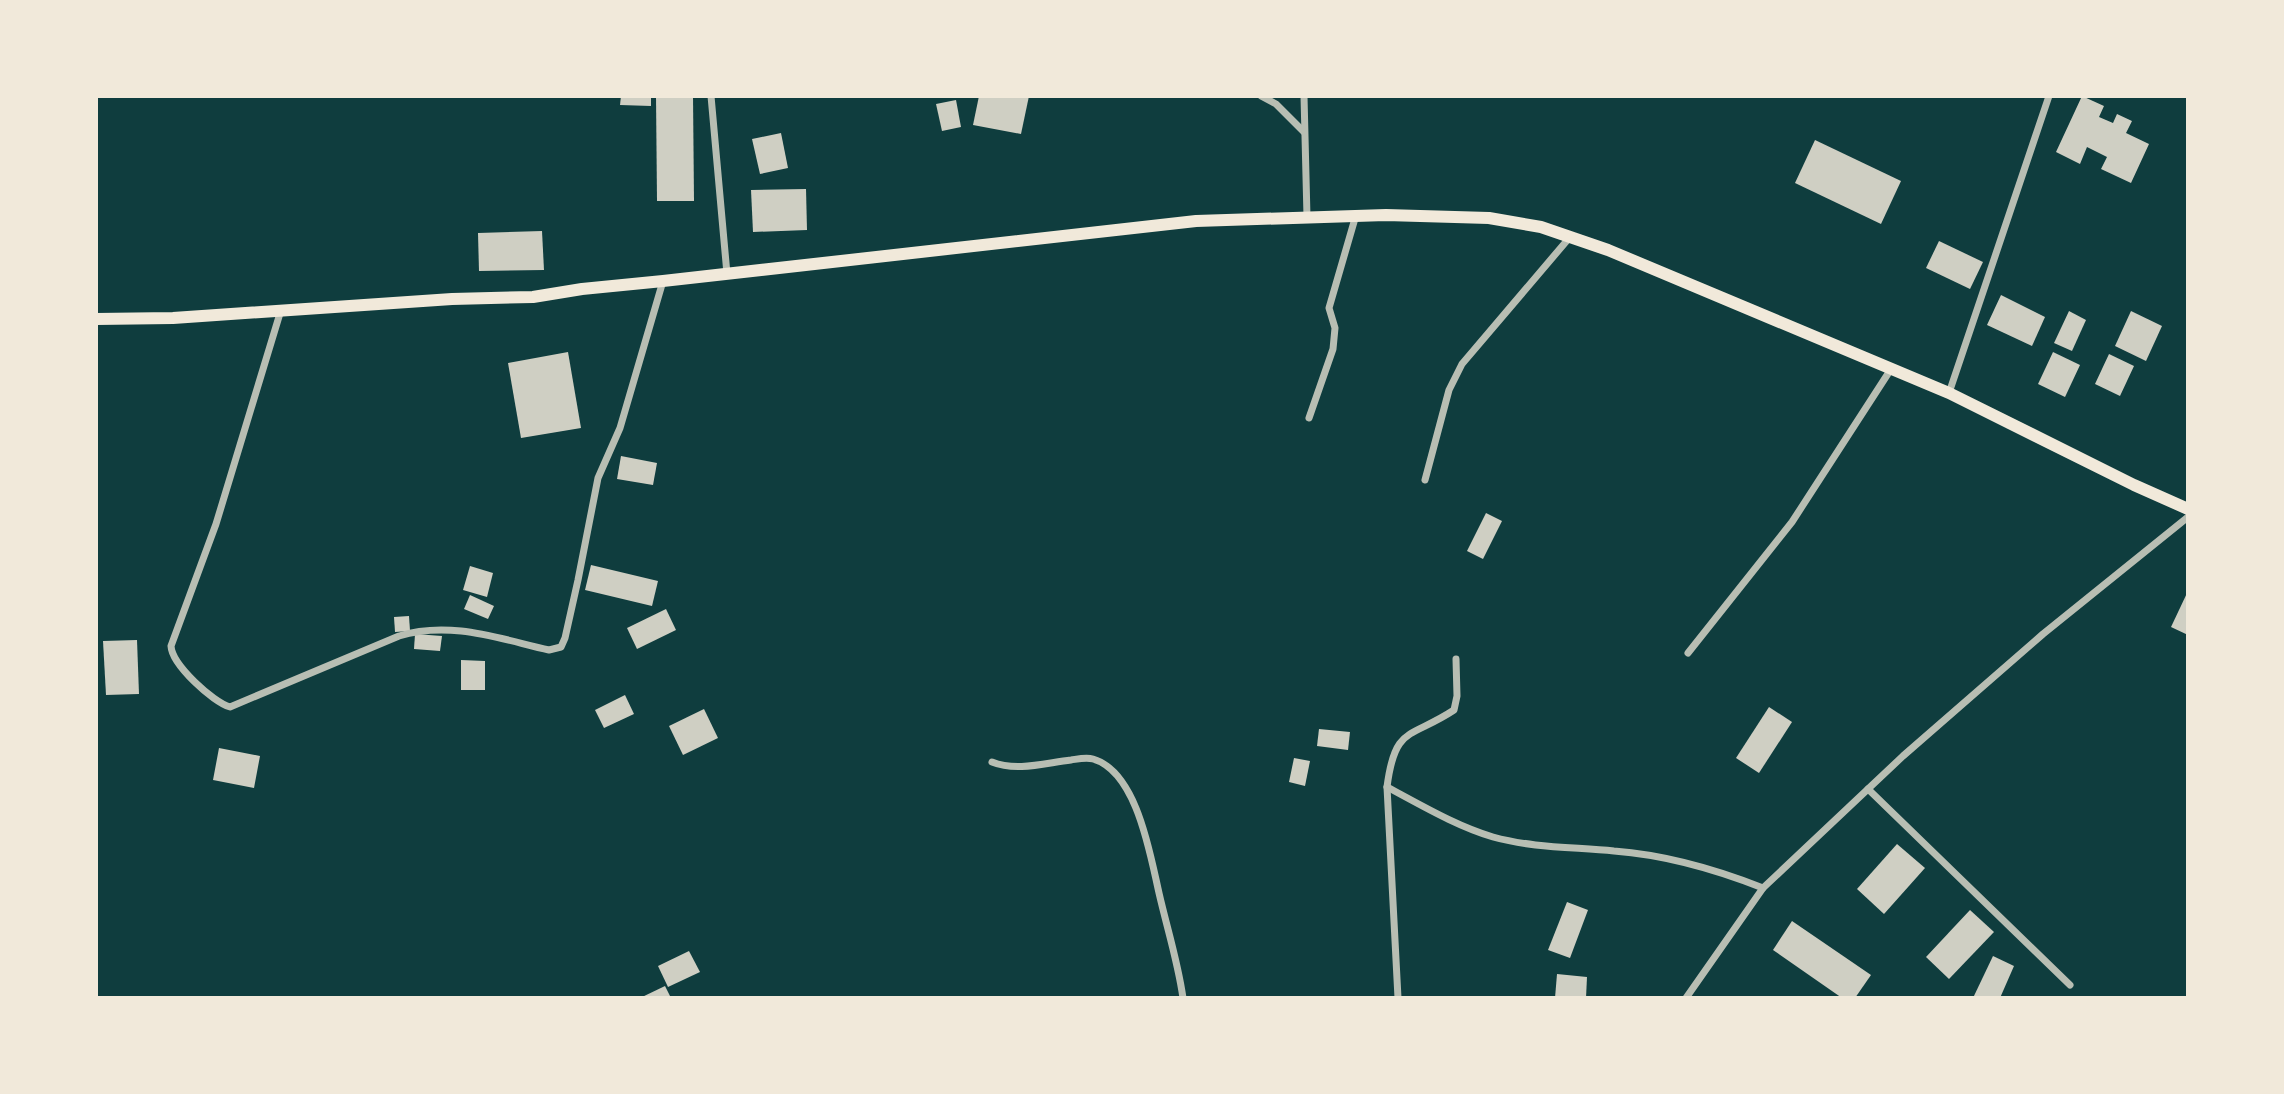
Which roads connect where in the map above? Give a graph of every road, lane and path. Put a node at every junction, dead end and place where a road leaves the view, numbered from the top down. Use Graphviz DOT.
graph roads {
  1 [pos="711,96"];
  2 [pos="1261,96"];
  3 [pos="1304,96"];
  4 [pos="2049,96"];
  5 [pos="1304,132"];
  6 [pos="1356,215"];
  7 [pos="1307,217"];
  8 [pos="1570,237"];
  9 [pos="727,274"];
  10 [pos="663,281"];
  11 [pos="281,310"];
  12 [pos="96,319"];
  13 [pos="1891,369"];
  14 [pos="1949,393"];
  15 [pos="1310,418"];
  16 [pos="1425,480"];
  17 [pos="2188,509"];
  18 [pos="2188,517"];
  19 [pos="1688,653"];
  20 [pos="1456,659"];
  21 [pos="992,762"];
  22 [pos="1387,788"];
  23 [pos="1868,789"];
  24 [pos="1763,888"];
  25 [pos="2070,985"];
  26 [pos="1182,998"];
  27 [pos="1398,998"];
  28 [pos="1685,998"];
  1 -- 9 [label="street"];
  2 -- 5 [label="street"];
  3 -- 5 [label="street"];
  4 -- 14 [label="street"];
  5 -- 7 [label="street"];
  6 -- 7 [label="main road"];
  6 -- 8 [label="main road"];
  6 -- 15 [label="street"];
  7 -- 9 [label="main road"];
  8 -- 13 [label="main road"];
  8 -- 16 [label="street"];
  9 -- 10 [label="main road"];
  10 -- 11 [label="main road"];
  10 -- 11 [label="street"];
  11 -- 12 [label="main road"];
  13 -- 14 [label="main road"];
  13 -- 19 [label="street"];
  14 -- 17 [label="main road"];
  18 -- 23 [label="street"];
  20 -- 22 [label="street"];
  21 -- 26 [label="street"];
  22 -- 24 [label="street"];
  22 -- 27 [label="street"];
  23 -- 24 [label="street"];
  23 -- 25 [label="street"];
  24 -- 28 [label="street"];
}
